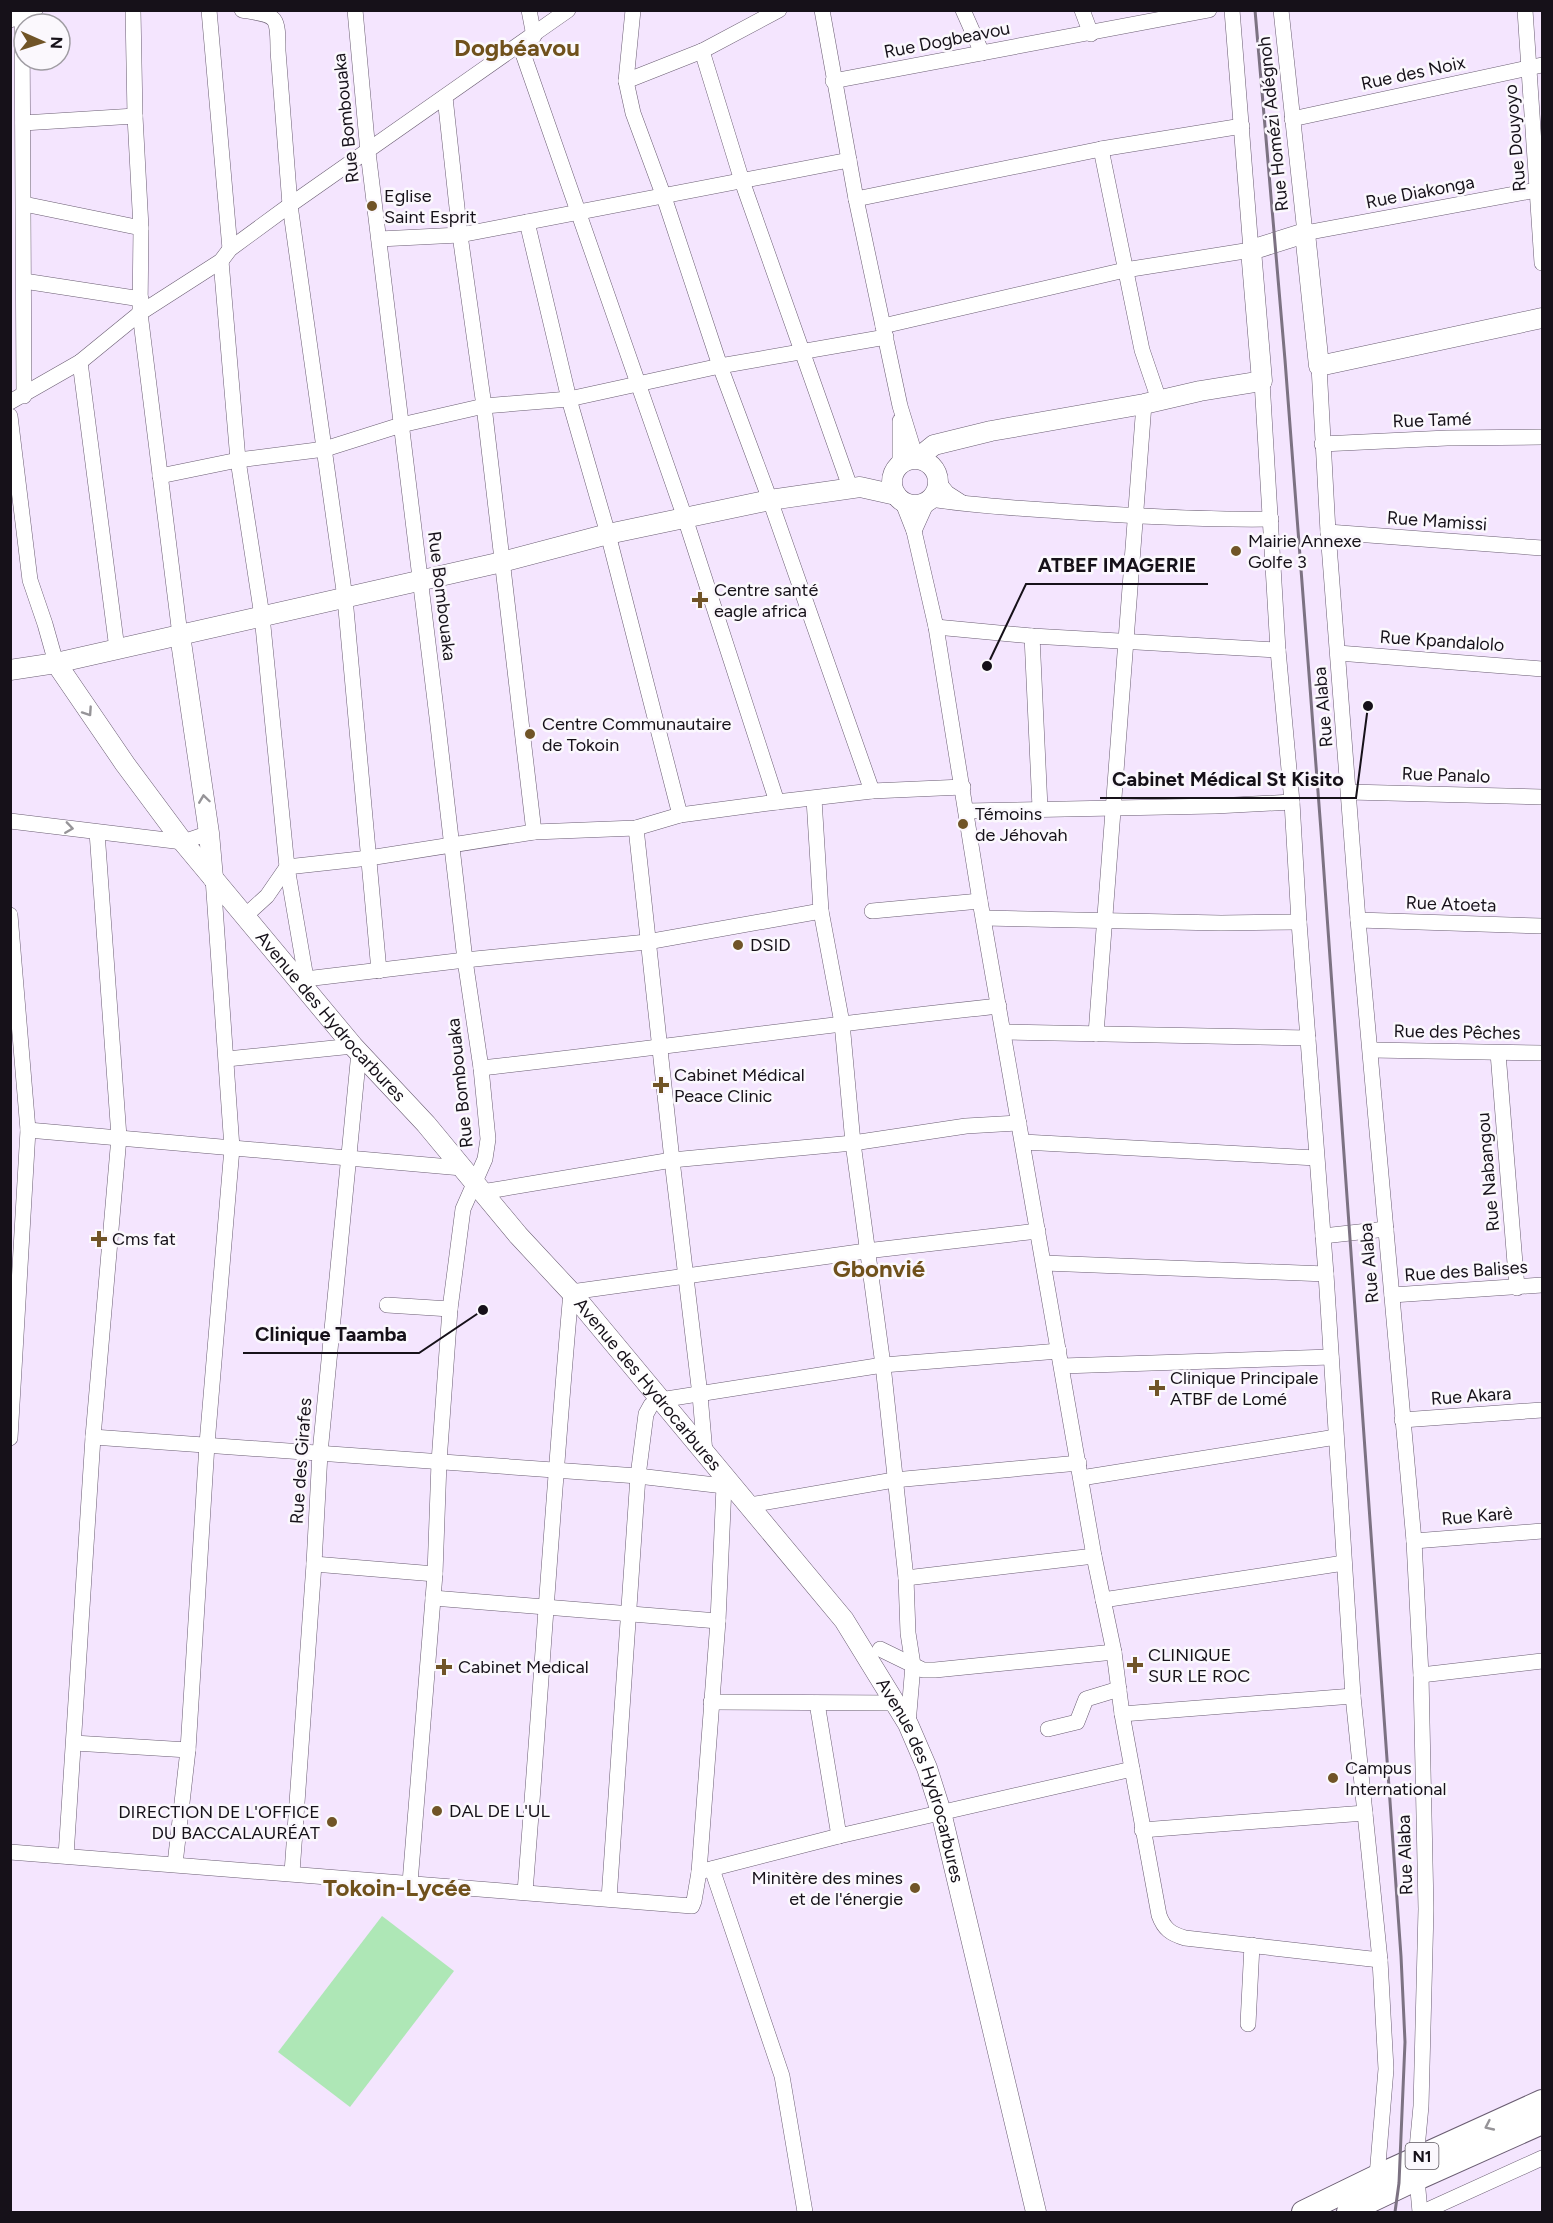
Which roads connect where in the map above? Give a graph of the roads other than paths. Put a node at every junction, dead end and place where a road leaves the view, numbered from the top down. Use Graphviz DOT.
graph roads {
  1 [pos="133,10"];
  2 [pos="209,10"];
  3 [pos="242,10"];
  4 [pos="355,10"];
  5 [pos="529,10"];
  6 [pos="568,10"];
  7 [pos="633,10"];
  8 [pos="779,10"];
  9 [pos="822,10"];
  10 [pos="963,10"];
  11 [pos="1082,10"];
  12 [pos="1209,10"];
  13 [pos="1232,10"];
  14 [pos="1281,10"];
  15 [pos="1525,10"];
  16 [pos="1091,34"];
  17 [pos="534,36"];
  18 [pos="520,45"];
  19 [pos="702,51"];
  20 [pos="982,53"];
  21 [pos="1536,66"];
  22 [pos="23,72"];
  23 [pos="626,81"];
  24 [pos="833,81"];
  25 [pos="445,97"];
  26 [pos="135,116"];
  27 [pos="1292,119"];
  28 [pos="23,123"];
  29 [pos="1242,126"];
  30 [pos="1101,149"];
  31 [pos="368,152"];
  32 [pos="849,160"];
  33 [pos="742,182"];
  34 [pos="1541,190"];
  35 [pos="664,197"];
  36 [pos="856,199"];
  37 [pos="24,204"];
  38 [pos="290,205"];
  39 [pos="579,213"];
  40 [pos="527,222"];
  41 [pos="141,228"];
  42 [pos="1305,233"];
  43 [pos="460,235"];
  44 [pos="379,239"];
  45 [pos="1251,250"];
  46 [pos="226,255"];
  47 [pos="1542,263"];
  48 [pos="1125,270"];
  49 [pos="24,281"];
  50 [pos="141,306"];
  51 [pos="1542,318"];
  52 [pos="885,332"];
  53 [pos="802,351"];
  54 [pos="80,362"];
  55 [pos="720,366"];
  56 [pos="1319,366"];
  57 [pos="1262,381"];
  58 [pos="638,383"];
  59 [pos="17,399"];
  60 [pos="569,399"];
  61 [pos="1151,402"];
  62 [pos="484,406"];
  63 [pos="10,416"];
  64 [pos="401,425"];
  65 [pos="1542,437"];
  66 [pos="957,440"];
  67 [pos="1322,444"];
  68 [pos="325,449"];
  69 [pos="238,460"];
  70 [pos="907,464"];
  71 [pos="160,476"];
  72 [pos="855,487"];
  73 [pos="934,490"];
  74 [pos="899,499"];
  75 [pos="770,500"];
  76 [pos="1134,516"];
  77 [pos="685,518"];
  78 [pos="1271,519"];
  79 [pos="914,531"];
  80 [pos="1328,532"];
  81 [pos="608,534"];
  82 [pos="1542,548"];
  83 [pos="502,562"];
  84 [pos="420,579"];
  85 [pos="345,598"];
  86 [pos="262,616"];
  87 [pos="936,627"];
  88 [pos="180,635"];
  89 [pos="1032,636"];
  90 [pos="1125,643"];
  91 [pos="117,649"];
  92 [pos="1278,650"];
  93 [pos="1338,653"];
  94 [pos="56,663"];
  95 [pos="1542,669"];
  96 [pos="10,670"];
  97 [pos="963,787"];
  98 [pos="872,791"];
  99 [pos="1349,792"];
  100 [pos="1542,797"];
  101 [pos="814,799"];
  102 [pos="777,802"];
  103 [pos="1292,802"];
  104 [pos="1040,808"];
  105 [pos="1112,808"];
  106 [pos="966,811"];
  107 [pos="680,814"];
  108 [pos="10,821"];
  109 [pos="636,828"];
  110 [pos="97,832"];
  111 [pos="534,832"];
  112 [pos="209,833"];
  113 [pos="183,842"];
  114 [pos="452,844"];
  115 [pos="369,858"];
  116 [pos="287,867"];
  117 [pos="213,878"];
  118 [pos="980,900"];
  119 [pos="821,911"];
  120 [pos="872,911"];
  121 [pos="10,915"];
  122 [pos="245,916"];
  123 [pos="984,918"];
  124 [pos="1358,920"];
  125 [pos="1105,922"];
  126 [pos="1299,922"];
  127 [pos="1542,926"];
  128 [pos="647,942"];
  129 [pos="465,960"];
  130 [pos="379,971"];
  131 [pos="301,979"];
  132 [pos="999,1006"];
  133 [pos="16,1023"];
  134 [pos="842,1023"];
  135 [pos="1004,1032"];
  136 [pos="1096,1034"];
  137 [pos="1308,1038"];
  138 [pos="659,1048"];
  139 [pos="356,1049"];
  140 [pos="1371,1050"];
  141 [pos="1498,1053"];
  142 [pos="1542,1053"];
  143 [pos="227,1059"];
  144 [pos="481,1068"];
  145 [pos="1019,1123"];
  146 [pos="28,1130"];
  147 [pos="119,1137"];
  148 [pos="853,1143"];
  149 [pos="1023,1143"];
  150 [pos="232,1148"];
  151 [pos="348,1158"];
  152 [pos="1316,1158"];
  153 [pos="672,1160"];
  154 [pos="462,1168"];
  155 [pos="479,1188"];
  156 [pos="1386,1229"];
  157 [pos="1038,1231"];
  158 [pos="1323,1236"];
  159 [pos="866,1251"];
  160 [pos="1044,1263"];
  161 [pos="1326,1274"];
  162 [pos="686,1276"];
  163 [pos="1542,1285"];
  164 [pos="1517,1288"];
  165 [pos="571,1292"];
  166 [pos="1392,1295"];
  167 [pos="387,1305"];
  168 [pos="450,1309"];
  169 [pos="1331,1357"];
  170 [pos="1060,1358"];
  171 [pos="883,1365"];
  172 [pos="700,1395"];
  173 [pos="660,1400"];
  174 [pos="1542,1410"];
  175 [pos="1402,1420"];
  176 [pos="93,1437"];
  177 [pos="1336,1437"];
  178 [pos="10,1438"];
  179 [pos="207,1444"];
  180 [pos="320,1453"];
  181 [pos="705,1453"];
  182 [pos="439,1462"];
  183 [pos="555,1471"];
  184 [pos="1080,1471"];
  185 [pos="638,1476"];
  186 [pos="894,1480"];
  187 [pos="726,1483"];
  188 [pos="750,1505"];
  189 [pos="1542,1531"];
  190 [pos="1414,1541"];
  191 [pos="1094,1556"];
  192 [pos="1344,1563"];
  193 [pos="314,1564"];
  194 [pos="435,1574"];
  195 [pos="906,1578"];
  196 [pos="433,1598"];
  197 [pos="1102,1600"];
  198 [pos="547,1607"];
  199 [pos="630,1613"];
  200 [pos="718,1621"];
  201 [pos="908,1633"];
  202 [pos="860,1644"];
  203 [pos="880,1649"];
  204 [pos="1114,1652"];
  205 [pos="1542,1661"];
  206 [pos="913,1665"];
  207 [pos="935,1670"];
  208 [pos="1421,1675"];
  209 [pos="911,1686"];
  210 [pos="1119,1689"];
  211 [pos="1353,1696"];
  212 [pos="892,1697"];
  213 [pos="711,1702"];
  214 [pos="817,1703"];
  215 [pos="1122,1714"];
  216 [pos="908,1724"];
  217 [pos="1048,1729"];
  218 [pos="74,1743"];
  219 [pos="188,1750"];
  220 [pos="1132,1769"];
  221 [pos="941,1812"];
  222 [pos="1365,1813"];
  223 [pos="1142,1830"];
  224 [pos="839,1836"];
  225 [pos="10,1852"];
  226 [pos="66,1856"];
  227 [pos="175,1864"];
  228 [pos="705,1871"];
  229 [pos="292,1874"];
  230 [pos="410,1883"];
  231 [pos="525,1892"];
  232 [pos="609,1899"];
  233 [pos="1252,1945"];
  234 [pos="1380,1960"];
  235 [pos="1248,2024"];
  236 [pos="1542,2101"];
  237 [pos="1542,2123"];
  238 [pos="1542,2158"];
  239 [pos="1416,2169"];
  240 [pos="1377,2176"];
  241 [pos="806,2212"];
  242 [pos="1036,2212"];
  243 [pos="1303,2212"];
  244 [pos="1348,2212"];
  245 [pos="1421,2212"];
  1 -- 26 [label="street"];
  2 -- 46 [label="street"];
  3 -- 38 [label="street"];
  4 -- 31 [label="street, Rue Bombouaka"];
  5 -- 17 [label="street"];
  6 -- 17 [label="street"];
  7 -- 23 [label="street"];
  8 -- 19 [label="street"];
  9 -- 24 [label="street"];
  10 -- 20 [label="street"];
  11 -- 16 [label="street"];
  12 -- 16 [label="street, Rue Dogbeavou"];
  13 -- 29 [label="street"];
  14 -- 27 [label="street, Rue Homézi Adégnoh"];
  15 -- 21 [label="street, Rue Douyoyo"];
  16 -- 20 [label="street, Rue Dogbeavou"];
  17 -- 18 [label="street"];
  18 -- 25 [label="street"];
  18 -- 39 [label="street"];
  19 -- 23 [label="street"];
  19 -- 33 [label="street"];
  20 -- 24 [label="street, Rue Dogbeavou"];
  21 -- 27 [label="street, Rue des Noix"];
  21 -- 34 [label="street, Rue Douyoyo"];
  22 -- 28 [label="street"];
  23 -- 35 [label="street"];
  24 -- 32 [label="street"];
  25 -- 31 [label="street"];
  25 -- 43 [label="street"];
  26 -- 28 [label="street"];
  26 -- 41 [label="street"];
  27 -- 42 [label="street, Rue Homézi Adégnoh"];
  28 -- 37 [label="street"];
  29 -- 30 [label="street"];
  29 -- 45 [label="street"];
  30 -- 36 [label="street"];
  30 -- 48 [label="street"];
  31 -- 38 [label="street"];
  31 -- 44 [label="street, Rue Bombouaka"];
  32 -- 33 [label="street"];
  32 -- 36 [label="street"];
  33 -- 35 [label="street"];
  33 -- 53 [label="street"];
  34 -- 42 [label="street, Rue Diakonga"];
  34 -- 47 [label="street, Rue Douyoyo"];
  35 -- 39 [label="street"];
  35 -- 55 [label="street"];
  36 -- 52 [label="street"];
  37 -- 41 [label="street"];
  37 -- 49 [label="street"];
  38 -- 46 [label="street"];
  38 -- 68 [label="street"];
  39 -- 40 [label="street"];
  39 -- 58 [label="street"];
  40 -- 43 [label="street"];
  40 -- 60 [label="street"];
  41 -- 50 [label="street"];
  42 -- 45 [label="main road"];
  42 -- 56 [label="main road"];
  43 -- 44 [label="street"];
  43 -- 62 [label="street"];
  44 -- 64 [label="street, Rue Bombouaka"];
  45 -- 48 [label="street"];
  45 -- 57 [label="main road"];
  46 -- 50 [label="street"];
  46 -- 69 [label="street"];
  48 -- 52 [label="street"];
  48 -- 61 [label="street"];
  49 -- 50 [label="street"];
  49 -- 59 [label="street"];
  50 -- 54 [label="street"];
  50 -- 71 [label="street"];
  51 -- 56 [label="main road"];
  52 -- 53 [label="street"];
  52 -- 70 [label="street"];
  53 -- 55 [label="street"];
  53 -- 72 [label="street"];
  54 -- 59 [label="street"];
  54 -- 91 [label="street"];
  55 -- 58 [label="street"];
  55 -- 75 [label="street"];
  56 -- 67 [label="street, Rue Alaba"];
  57 -- 61 [label="main road"];
  57 -- 78 [label="street"];
  58 -- 60 [label="street"];
  58 -- 77 [label="street"];
  60 -- 62 [label="street"];
  60 -- 81 [label="street"];
  61 -- 66 [label="main road"];
  61 -- 76 [label="street"];
  62 -- 64 [label="street"];
  62 -- 83 [label="street"];
  63 -- 94 [label="street"];
  64 -- 68 [label="street"];
  64 -- 84 [label="street, Rue Bombouaka"];
  65 -- 67 [label="street, Rue Tamé"];
  66 -- 70 [label="main road"];
  66 -- 73 [label="main road"];
  67 -- 80 [label="street, Rue Alaba"];
  68 -- 69 [label="street"];
  68 -- 85 [label="street"];
  69 -- 71 [label="street"];
  69 -- 86 [label="street"];
  70 -- 72 [label="main road"];
  70 -- 73 [label="main road"];
  70 -- 74 [label="main road"];
  71 -- 88 [label="street"];
  72 -- 74 [label="main road"];
  72 -- 75 [label="main road"];
  73 -- 74 [label="main road"];
  73 -- 76 [label="street"];
  73 -- 79 [label="street"];
  74 -- 79 [label="street"];
  75 -- 77 [label="main road"];
  75 -- 98 [label="street"];
  76 -- 78 [label="street"];
  76 -- 90 [label="street"];
  77 -- 81 [label="main road"];
  77 -- 102 [label="street"];
  78 -- 92 [label="street"];
  79 -- 87 [label="street"];
  80 -- 82 [label="street, Rue Mamissi"];
  80 -- 93 [label="street, Rue Alaba"];
  81 -- 83 [label="main road"];
  81 -- 107 [label="street"];
  83 -- 84 [label="main road"];
  83 -- 111 [label="street"];
  84 -- 85 [label="main road"];
  84 -- 114 [label="street, Rue Bombouaka"];
  85 -- 86 [label="main road"];
  85 -- 115 [label="street"];
  86 -- 88 [label="main road"];
  86 -- 116 [label="street"];
  87 -- 89 [label="street"];
  87 -- 97 [label="street"];
  88 -- 91 [label="main road"];
  112 -- 88 [label="main road, one-way"];
  89 -- 90 [label="street"];
  89 -- 104 [label="street"];
  90 -- 92 [label="street"];
  90 -- 105 [label="street"];
  91 -- 94 [label="main road"];
  92 -- 103 [label="street"];
  93 -- 95 [label="street, Rue Kpandalolo"];
  93 -- 99 [label="street, Rue Alaba"];
  94 -- 96 [label="main road"];
  94 -- 113 [label="main road, Avenue des Hydrocarbures, one-way"];
  97 -- 98 [label="street"];
  97 -- 106 [label="street"];
  98 -- 101 [label="street"];
  99 -- 100 [label="street, Rue Panalo"];
  99 -- 124 [label="street, Rue Alaba"];
  101 -- 102 [label="street"];
  101 -- 119 [label="street"];
  102 -- 107 [label="street"];
  103 -- 105 [label="street"];
  103 -- 126 [label="street"];
  104 -- 105 [label="street"];
  104 -- 106 [label="street"];
  105 -- 125 [label="street"];
  106 -- 118 [label="street"];
  107 -- 109 [label="street"];
  108 -- 110 [label="street, one-way"];
  109 -- 111 [label="street"];
  109 -- 128 [label="street"];
  110 -- 113 [label="street"];
  110 -- 147 [label="street"];
  111 -- 114 [label="street"];
  112 -- 113 [label="street"];
  112 -- 117 [label="main road"];
  113 -- 117 [label="main road, Avenue des Hydrocarbures"];
  114 -- 115 [label="street"];
  114 -- 129 [label="street, Rue Bombouaka"];
  115 -- 116 [label="street"];
  115 -- 130 [label="street"];
  116 -- 122 [label="street"];
  116 -- 131 [label="street"];
  117 -- 122 [label="main road, Avenue des Hydrocarbures"];
  117 -- 143 [label="street"];
  118 -- 120 [label="street"];
  118 -- 123 [label="street"];
  119 -- 128 [label="street"];
  119 -- 134 [label="street"];
  121 -- 133 [label="street"];
  122 -- 131 [label="main road, Avenue des Hydrocarbures"];
  123 -- 125 [label="street"];
  123 -- 132 [label="street"];
  124 -- 127 [label="street, Rue Atoeta"];
  124 -- 140 [label="street, Rue Alaba"];
  125 -- 126 [label="street"];
  125 -- 136 [label="street"];
  126 -- 137 [label="street"];
  128 -- 129 [label="street"];
  128 -- 138 [label="street"];
  129 -- 130 [label="street"];
  129 -- 144 [label="street, Rue Bombouaka"];
  130 -- 131 [label="street"];
  131 -- 139 [label="main road, Avenue des Hydrocarbures"];
  132 -- 134 [label="street"];
  132 -- 135 [label="street"];
  133 -- 146 [label="street"];
  134 -- 138 [label="street"];
  134 -- 148 [label="street"];
  135 -- 136 [label="street"];
  135 -- 145 [label="street"];
  136 -- 137 [label="street"];
  137 -- 152 [label="street"];
  138 -- 144 [label="street"];
  138 -- 153 [label="street"];
  139 -- 143 [label="street"];
  139 -- 151 [label="street, Rue des Girafes"];
  139 -- 154 [label="main road, Avenue des Hydrocarbures"];
  140 -- 141 [label="street, Rue des Pêches"];
  140 -- 156 [label="street, Rue Alaba"];
  141 -- 142 [label="street, Rue des Pêches"];
  141 -- 164 [label="street, Rue Nabangou"];
  143 -- 150 [label="street"];
  144 -- 155 [label="street, Rue Bombouaka"];
  145 -- 148 [label="street"];
  145 -- 149 [label="street"];
  146 -- 147 [label="street"];
  146 -- 178 [label="street"];
  147 -- 150 [label="street"];
  147 -- 176 [label="street"];
  148 -- 153 [label="street"];
  148 -- 159 [label="street"];
  149 -- 152 [label="street"];
  149 -- 157 [label="street"];
  150 -- 151 [label="street"];
  150 -- 179 [label="street"];
  151 -- 154 [label="street"];
  151 -- 180 [label="street, Rue des Girafes"];
  152 -- 158 [label="street"];
  153 -- 155 [label="street"];
  153 -- 162 [label="street"];
  154 -- 155 [label="main road, Avenue des Hydrocarbures"];
  155 -- 165 [label="main road, Avenue des Hydrocarbures"];
  155 -- 168 [label="street, Rue Bombouaka"];
  156 -- 158 [label="street"];
  156 -- 166 [label="street, Rue Alaba"];
  157 -- 159 [label="street"];
  157 -- 160 [label="street"];
  158 -- 161 [label="street"];
  159 -- 162 [label="street"];
  159 -- 171 [label="street"];
  160 -- 161 [label="street"];
  160 -- 170 [label="street"];
  161 -- 169 [label="street"];
  162 -- 165 [label="street"];
  162 -- 172 [label="street"];
  163 -- 164 [label="street, Rue des Balises"];
  164 -- 166 [label="street, Rue des Balises"];
  165 -- 173 [label="main road, Avenue des Hydrocarbures"];
  165 -- 183 [label="street"];
  166 -- 175 [label="street, Rue Alaba"];
  167 -- 168 [label="street"];
  168 -- 182 [label="street, Rue Bombouaka"];
  169 -- 170 [label="street"];
  169 -- 177 [label="street"];
  170 -- 171 [label="street"];
  170 -- 184 [label="street"];
  171 -- 172 [label="street"];
  171 -- 186 [label="street"];
  172 -- 173 [label="street"];
  172 -- 181 [label="street"];
  173 -- 181 [label="main road, Avenue des Hydrocarbures"];
  173 -- 185 [label="street"];
  174 -- 175 [label="street, Rue Akara"];
  175 -- 190 [label="street, Rue Alaba"];
  176 -- 179 [label="street"];
  176 -- 218 [label="street"];
  177 -- 184 [label="street"];
  177 -- 192 [label="street"];
  179 -- 180 [label="street"];
  179 -- 219 [label="street"];
  180 -- 182 [label="street"];
  180 -- 193 [label="street, Rue des Girafes"];
  181 -- 187 [label="main road, Avenue des Hydrocarbures"];
  182 -- 183 [label="street"];
  182 -- 194 [label="street, Rue Bombouaka"];
  183 -- 185 [label="street"];
  183 -- 198 [label="street"];
  184 -- 186 [label="street"];
  184 -- 191 [label="street"];
  185 -- 187 [label="street"];
  185 -- 199 [label="street"];
  186 -- 188 [label="street"];
  186 -- 195 [label="street"];
  187 -- 188 [label="main road, Avenue des Hydrocarbures"];
  187 -- 200 [label="street"];
  188 -- 202 [label="main road, Avenue des Hydrocarbures"];
  189 -- 190 [label="street, Rue Karè"];
  190 -- 208 [label="street, Rue Alaba"];
  191 -- 195 [label="street"];
  191 -- 197 [label="street"];
  192 -- 197 [label="street"];
  192 -- 211 [label="street"];
  193 -- 194 [label="street"];
  193 -- 229 [label="street, Rue des Girafes"];
  194 -- 196 [label="street, Rue Bombouaka"];
  195 -- 201 [label="street"];
  196 -- 198 [label="street"];
  196 -- 230 [label="street, Rue Bombouaka"];
  197 -- 204 [label="street"];
  198 -- 199 [label="street"];
  198 -- 231 [label="street"];
  199 -- 200 [label="street"];
  199 -- 232 [label="street"];
  200 -- 213 [label="street"];
  201 -- 203 [label="street"];
  201 -- 206 [label="street"];
  202 -- 203 [label="street"];
  202 -- 212 [label="main road, Avenue des Hydrocarbures"];
  203 -- 206 [label="street"];
  204 -- 207 [label="street"];
  204 -- 210 [label="street"];
  205 -- 208 [label="street"];
  206 -- 207 [label="street"];
  206 -- 209 [label="street"];
  207 -- 209 [label="street"];
  208 -- 239 [label="street, Rue Alaba"];
  209 -- 212 [label="street"];
  209 -- 216 [label="street"];
  210 -- 215 [label="street"];
  210 -- 217 [label="street"];
  211 -- 215 [label="street"];
  211 -- 222 [label="street"];
  212 -- 214 [label="street"];
  212 -- 216 [label="main road, Avenue des Hydrocarbures"];
  213 -- 214 [label="street"];
  213 -- 228 [label="street"];
  214 -- 224 [label="street"];
  215 -- 220 [label="street"];
  216 -- 221 [label="main road, Avenue des Hydrocarbures"];
  218 -- 219 [label="street"];
  218 -- 226 [label="street"];
  219 -- 227 [label="street"];
  220 -- 221 [label="street"];
  220 -- 223 [label="street"];
  221 -- 224 [label="street"];
  221 -- 242 [label="main road, Avenue des Hydrocarbures"];
  222 -- 223 [label="street"];
  222 -- 234 [label="street"];
  223 -- 233 [label="street"];
  224 -- 228 [label="street"];
  225 -- 226 [label="street"];
  226 -- 227 [label="street"];
  227 -- 229 [label="street"];
  228 -- 232 [label="street"];
  228 -- 241 [label="street"];
  229 -- 230 [label="street"];
  230 -- 231 [label="street"];
  231 -- 232 [label="street"];
  233 -- 234 [label="street"];
  233 -- 235 [label="street"];
  234 -- 240 [label="street"];
  236 -- 239 [label="highway, N1, one-way"];
  237 -- 239 [label="highway, N1"];
  238 -- 245 [label="street"];
  239 -- 240 [label="highway, N1"];
  239 -- 244 [label="highway, N1"];
  239 -- 245 [label="street, Rue Alaba"];
  240 -- 243 [label="highway, N1"];
}
